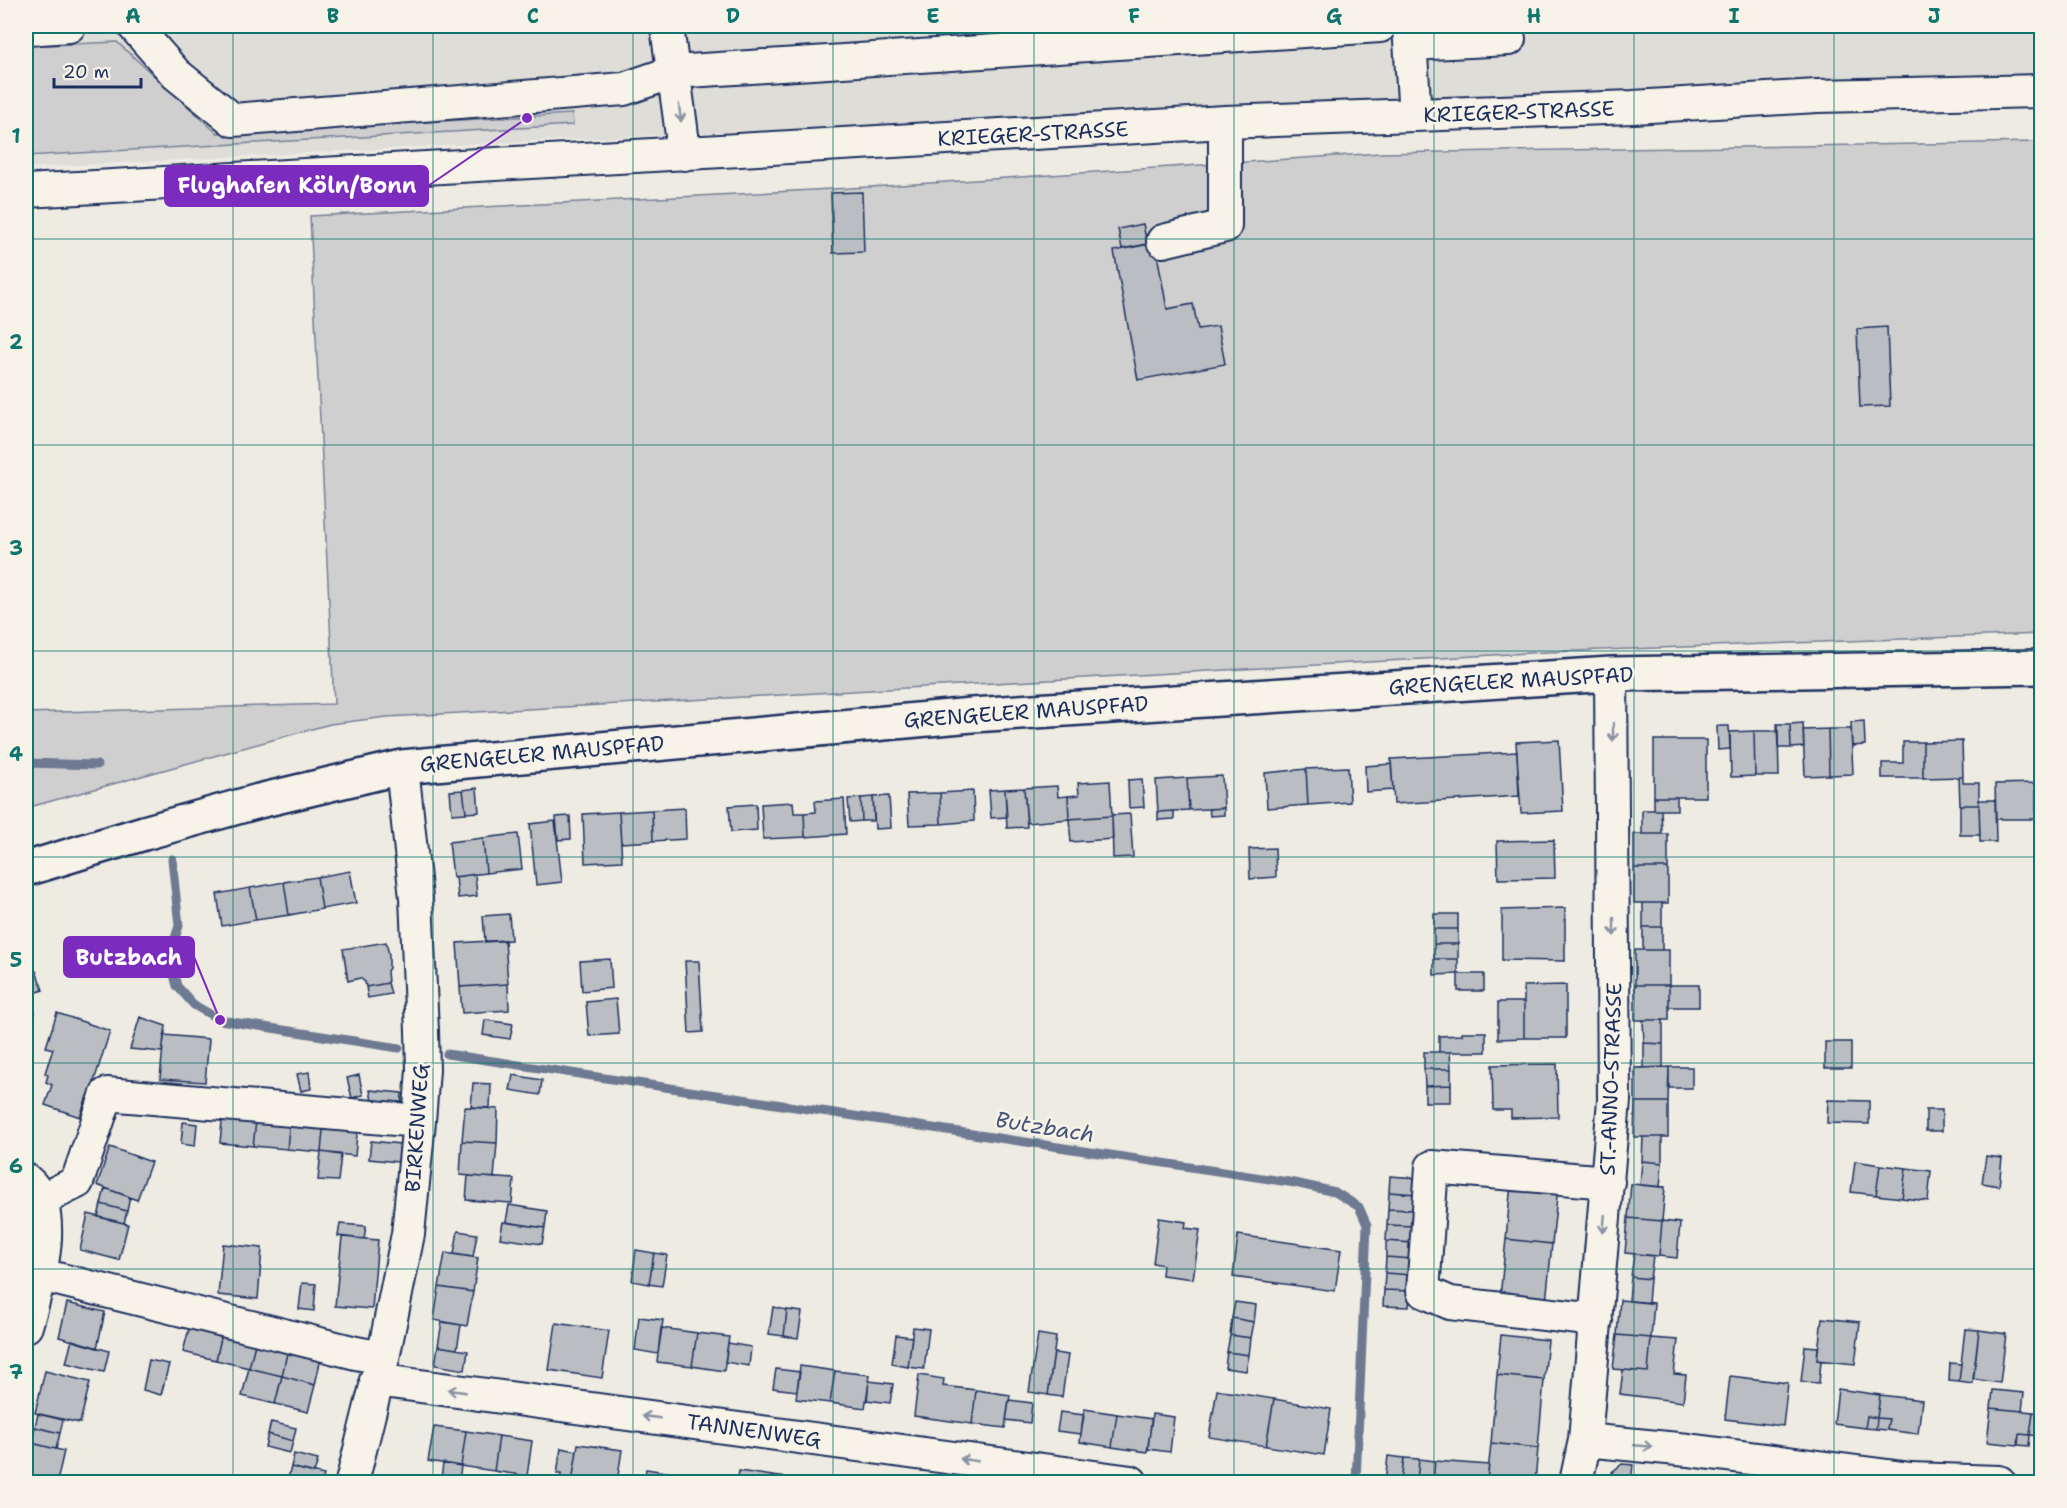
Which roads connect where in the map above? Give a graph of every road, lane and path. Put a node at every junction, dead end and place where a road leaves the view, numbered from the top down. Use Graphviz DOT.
graph roads {
  1 [pos="69,26"];
  2 [pos="134,26"];
  3 [pos="667,26"];
  4 [pos="1380,26"];
  5 [pos="26,29"];
  6 [pos="1410,35"];
  7 [pos="1509,39"];
  8 [pos="672,72"];
  9 [pos="2042,91"];
  10 [pos="1415,116"];
  11 [pos="1225,122"];
  12 [pos="684,154"];
  13 [pos="26,191"];
  14 [pos="1163,241"];
  15 [pos="2042,667"];
  16 [pos="1611,674"];
  17 [pos="402,767"];
  18 [pos="26,869"];
  19 [pos="419,1121"];
  20 [pos="1608,1182"];
  21 [pos="33,1190"];
  22 [pos="41,1275"];
  23 [pos="1596,1320"];
  24 [pos="26,1326"];
  25 [pos="380,1369"];
  26 [pos="1585,1440"];
  27 [pos="1860,1478"];
  28 [pos="352,1482"];
  29 [pos="1131,1482"];
  30 [pos="1576,1482"];
  31 [pos="1999,1482"];
  1 -- 5 [label="street"];
  2 -- 8 [label="street"];
  3 -- 8 [label="street"];
  4 -- 8 [label="street"];
  6 -- 7 [label="street"];
  6 -- 10 [label="street"];
  8 -- 12 [label="street, one-way"];
  9 -- 10 [label="street, KRIEGER-STRASSE"];
  10 -- 11 [label="street, KRIEGER-STRASSE"];
  11 -- 12 [label="street, KRIEGER-STRASSE"];
  11 -- 14 [label="street"];
  12 -- 13 [label="street, KRIEGER-STRASSE"];
  15 -- 16 [label="main road, GRENGELER MAUSPFAD"];
  16 -- 17 [label="main road, GRENGELER MAUSPFAD"];
  16 -- 20 [label="street, ST.-ANNO-STRASSE, one-way"];
  17 -- 18 [label="main road, GRENGELER MAUSPFAD"];
  17 -- 19 [label="street, BIRKENWEG"];
  19 -- 21 [label="street"];
  19 -- 25 [label="street, BIRKENWEG"];
  20 -- 23 [label="street, ST.-ANNO-STRASSE, one-way"];
  20 -- 23 [label="street"];
  21 -- 22 [label="street"];
  22 -- 24 [label="street"];
  22 -- 25 [label="street, TANNENWEG"];
  23 -- 26 [label="street, ST.-ANNO-STRASSE"];
  25 -- 28 [label="street, BIRKENWEG"];
  29 -- 25 [label="street, TANNENWEG, one-way"];
  26 -- 27 [label="street, one-way"];
  26 -- 30 [label="street, ST.-ANNO-STRASSE"];
  27 -- 31 [label="street"];
}
